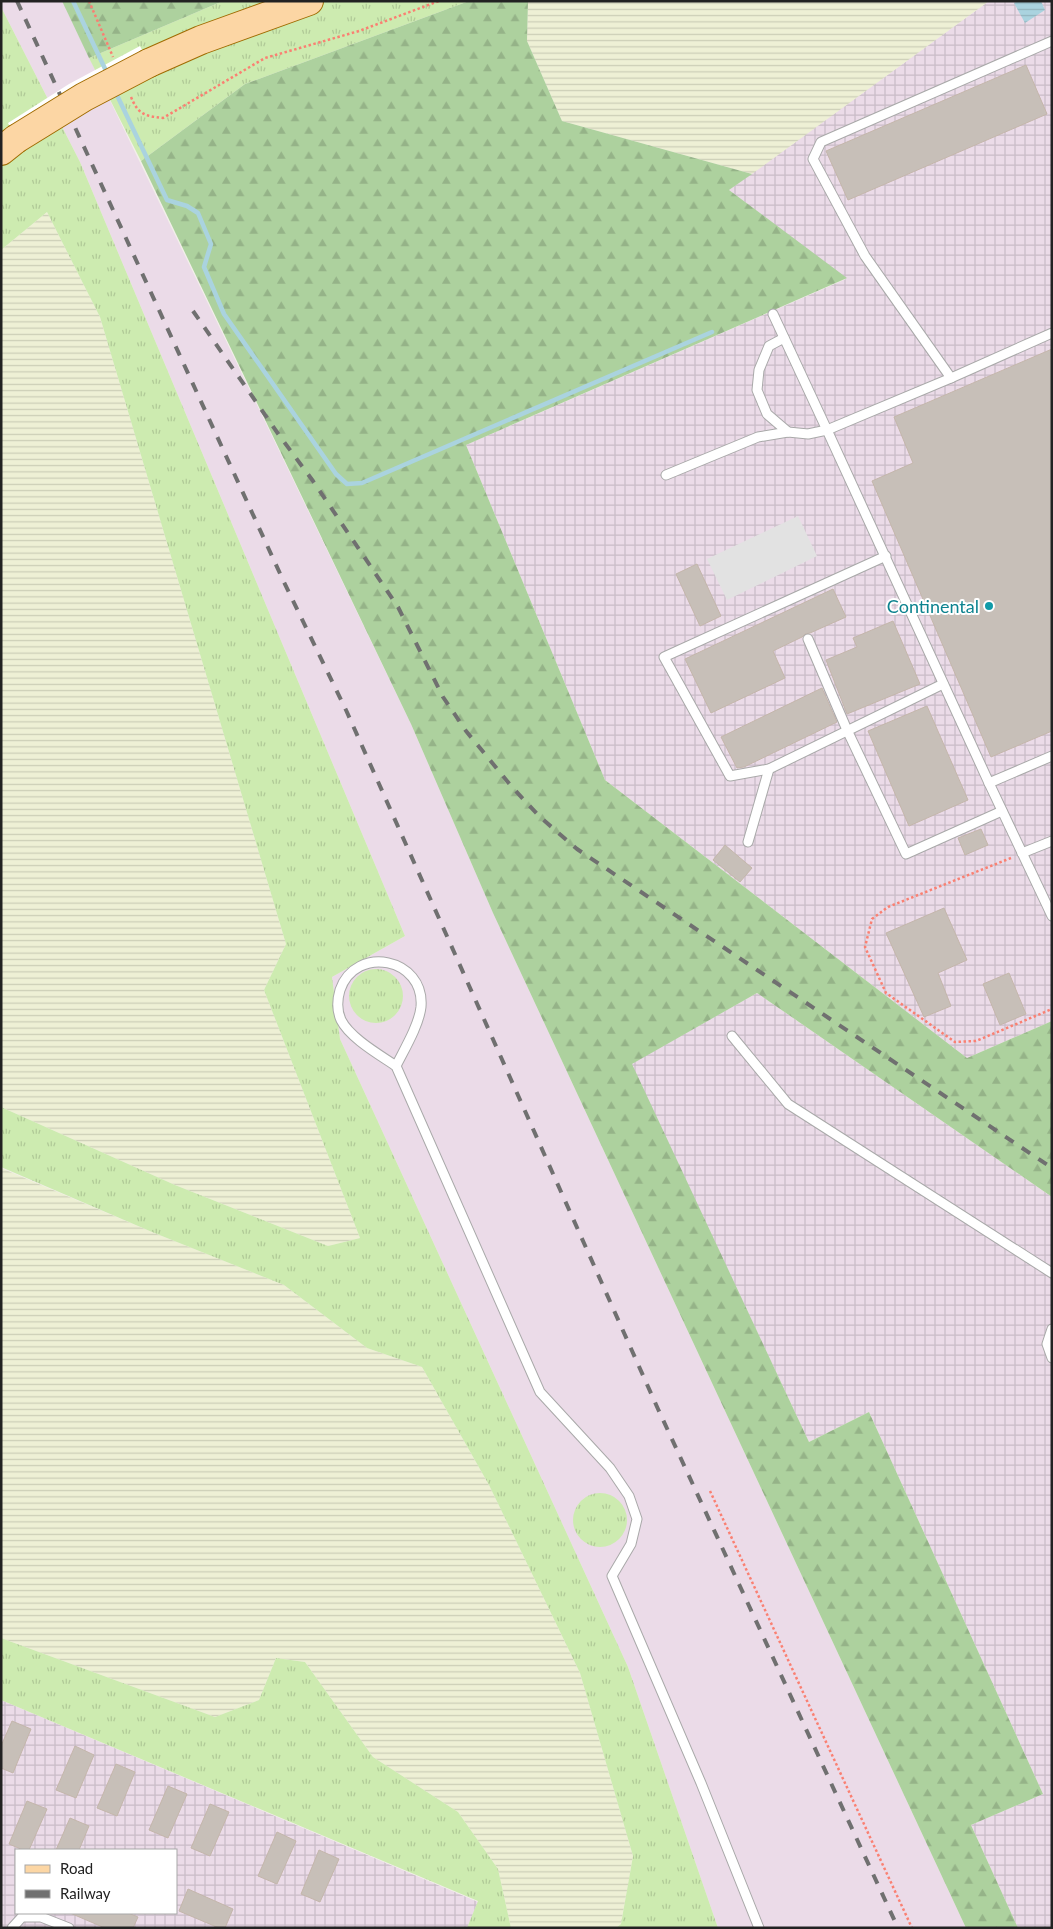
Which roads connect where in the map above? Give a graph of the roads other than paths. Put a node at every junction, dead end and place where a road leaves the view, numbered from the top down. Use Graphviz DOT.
graph roads {
  1 [pos="309,1"];
  2 [pos="1052,41"];
  3 [pos="9,145"];
  4 [pos="774,314"];
  5 [pos="1052,333"];
  6 [pos="784,338"];
  7 [pos="951,378"];
  8 [pos="827,430"];
  9 [pos="788,432"];
  10 [pos="666,475"];
  11 [pos="886,556"];
  12 [pos="808,639"];
  13 [pos="943,684"];
  14 [pos="847,730"];
  15 [pos="1052,756"];
  16 [pos="769,769"];
  17 [pos="989,784"];
  18 [pos="1002,811"];
  19 [pos="1052,841"];
  20 [pos="748,842"];
  21 [pos="1022,853"];
  22 [pos="1052,916"];
  23 [pos="732,1036"];
  24 [pos="396,1066"];
  25 [pos="1052,1273"];
  26 [pos="1052,1328"];
  27 [pos="1052,1358"];
  28 [pos="12,1928"];
  29 [pos="69,1928"];
  30 [pos="759,1928"];
  1 -- 3 [label="main road, bridge"];
  2 -- 7 [label="lane"];
  4 -- 6 [label="lane"];
  5 -- 7 [label="lane"];
  6 -- 8 [label="lane"];
  6 -- 9 [label="lane"];
  7 -- 8 [label="lane"];
  8 -- 9 [label="lane"];
  8 -- 11 [label="lane"];
  9 -- 10 [label="lane"];
  11 -- 13 [label="lane"];
  11 -- 16 [label="lane"];
  12 -- 14 [label="lane"];
  13 -- 14 [label="lane"];
  13 -- 17 [label="lane"];
  14 -- 16 [label="lane"];
  14 -- 18 [label="lane"];
  15 -- 17 [label="lane"];
  16 -- 20 [label="lane"];
  17 -- 18 [label="lane"];
  18 -- 21 [label="lane"];
  19 -- 21 [label="lane"];
  21 -- 22 [label="lane"];
  23 -- 25 [label="lane"];
  24 -- 24 [label="lane"];
  24 -- 30 [label="lane"];
  26 -- 27 [label="lane"];
  28 -- 29 [label="lane"];
}
